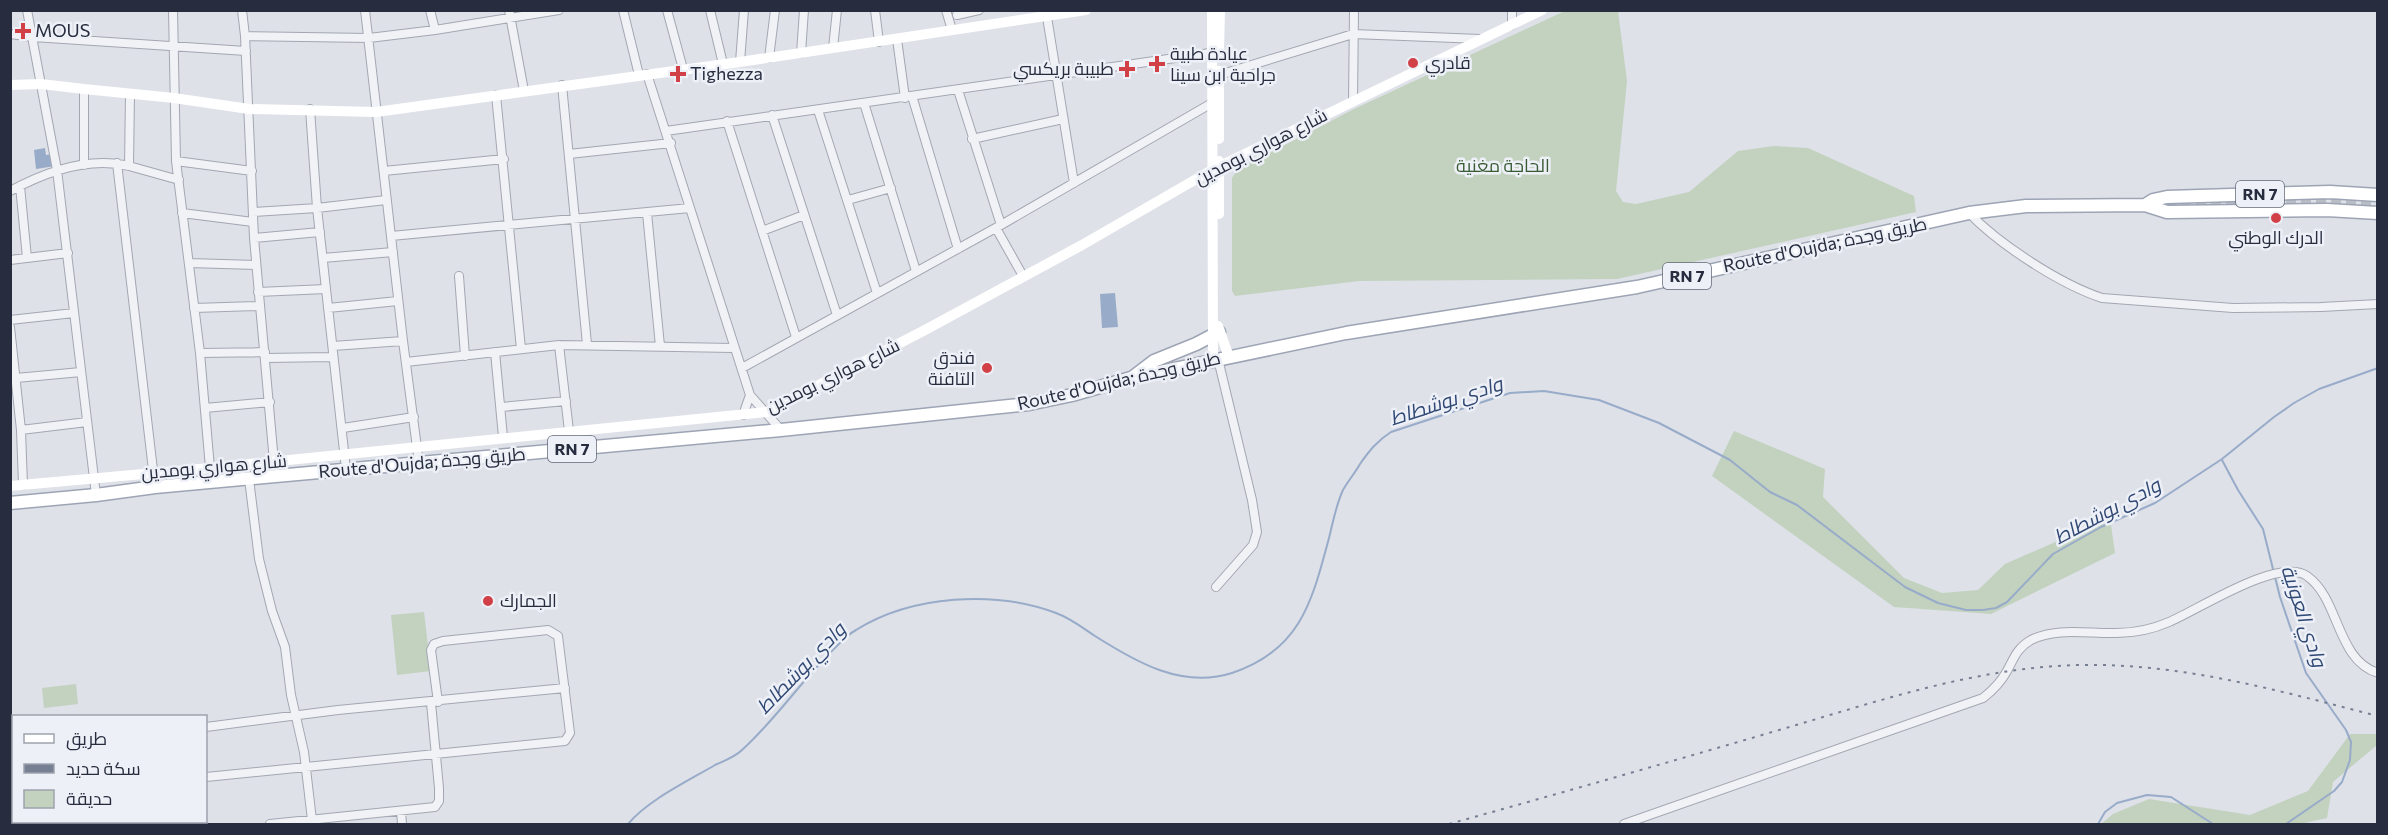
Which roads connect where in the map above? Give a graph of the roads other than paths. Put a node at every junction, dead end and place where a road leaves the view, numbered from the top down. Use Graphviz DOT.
graph roads {
  1 [pos="27,10"];
  2 [pos="173,10"];
  3 [pos="242,10"];
  4 [pos="365,10"];
  5 [pos="430,10"];
  6 [pos="559,10"];
  7 [pos="623,10"];
  8 [pos="667,10"];
  9 [pos="710,10"];
  10 [pos="744,10"];
  11 [pos="775,10"];
  12 [pos="804,10"];
  13 [pos="837,10"];
  14 [pos="874,10"];
  15 [pos="946,10"];
  16 [pos="979,10"];
  17 [pos="1086,10"];
  18 [pos="1212,10"];
  19 [pos="1220,10"];
  20 [pos="1354,10"];
  21 [pos="1512,10"];
  22 [pos="1542,10"];
  23 [pos="1072,12"];
  24 [pos="959,13"];
  25 [pos="510,15"];
  26 [pos="1047,17"];
  27 [pos="950,25"];
  28 [pos="1512,25"];
  29 [pos="435,30"];
  30 [pos="10,34"];
  31 [pos="1353,34"];
  32 [pos="245,36"];
  33 [pos="33,37"];
  34 [pos="369,38"];
  35 [pos="897,39"];
  36 [pos="1485,39"];
  37 [pos="879,42"];
  38 [pos="174,46"];
  39 [pos="833,48"];
  40 [pos="246,51"];
  41 [pos="1215,52"];
  42 [pos="801,53"];
  43 [pos="769,58"];
  44 [pos="740,62"];
  45 [pos="723,64"];
  46 [pos="683,69"];
  47 [pos="643,74"];
  48 [pos="1057,75"];
  49 [pos="1219,75"];
  50 [pos="41,84"];
  51 [pos="10,85"];
  52 [pos="562,85"];
  53 [pos="84,89"];
  54 [pos="957,90"];
  55 [pos="524,91"];
  56 [pos="130,94"];
  57 [pos="496,95"];
  58 [pos="908,97"];
  59 [pos="174,98"];
  60 [pos="1353,100"];
  61 [pos="864,103"];
  62 [pos="1212,103"];
  63 [pos="249,109"];
  64 [pos="310,110"];
  65 [pos="818,110"];
  66 [pos="376,111"];
  67 [pos="772,115"];
  68 [pos="1063,119"];
  69 [pos="728,121"];
  70 [pos="666,131"];
  71 [pos="972,139"];
  72 [pos="670,143"];
  73 [pos="569,154"];
  74 [pos="504,159"];
  75 [pos="176,161"];
  76 [pos="117,163"];
  77 [pos="84,165"];
  78 [pos="129,166"];
  79 [pos="1216,168"];
  80 [pos="57,170"];
  81 [pos="252,171"];
  82 [pos="384,171"];
  83 [pos="178,180"];
  84 [pos="1074,183"];
  85 [pos="13,188"];
  86 [pos="891,188"];
  87 [pos="2378,195"];
  88 [pos="386,200"];
  89 [pos="848,200"];
  90 [pos="2145,205"];
  91 [pos="317,208"];
  92 [pos="690,208"];
  93 [pos="253,212"];
  94 [pos="182,213"];
  95 [pos="646,213"];
  96 [pos="1969,213"];
  97 [pos="2374,214"];
  98 [pos="804,215"];
  99 [pos="574,219"];
  100 [pos="254,222"];
  101 [pos="509,224"];
  102 [pos="999,226"];
  103 [pos="762,231"];
  104 [pos="320,232"];
  105 [pos="391,236"];
  106 [pos="254,238"];
  107 [pos="958,249"];
  108 [pos="393,252"];
  109 [pos="68,253"];
  110 [pos="27,258"];
  111 [pos="323,258"];
  112 [pos="10,260"];
  113 [pos="189,263"];
  114 [pos="256,265"];
  115 [pos="916,271"];
  116 [pos="459,276"];
  117 [pos="1023,276"];
  118 [pos="326,289"];
  119 [pos="258,292"];
  120 [pos="878,293"];
  121 [pos="398,301"];
  122 [pos="2378,304"];
  123 [pos="260,306"];
  124 [pos="194,308"];
  125 [pos="328,308"];
  126 [pos="74,313"];
  127 [pos="837,315"];
  128 [pos="10,320"];
  129 [pos="10,327"];
  130 [pos="1215,334"];
  131 [pos="796,337"];
  132 [pos="403,340"];
  133 [pos="587,344"];
  134 [pos="559,345"];
  135 [pos="333,346"];
  136 [pos="660,346"];
  137 [pos="734,348"];
  138 [pos="521,349"];
  139 [pos="495,352"];
  140 [pos="200,353"];
  141 [pos="265,355"];
  142 [pos="465,356"];
  143 [pos="333,357"];
  144 [pos="1220,359"];
  145 [pos="406,362"];
  146 [pos="741,368"];
  147 [pos="81,372"];
  148 [pos="16,378"];
  149 [pos="1131,378"];
  150 [pos="750,395"];
  151 [pos="566,400"];
  152 [pos="270,402"];
  153 [pos="501,407"];
  154 [pos="205,408"];
  155 [pos="767,411"];
  156 [pos="743,415"];
  157 [pos="414,417"];
  158 [pos="87,422"];
  159 [pos="343,428"];
  160 [pos="21,430"];
  161 [pos="781,430"];
  162 [pos="570,431"];
  163 [pos="503,437"];
  164 [pos="417,447"];
  165 [pos="345,455"];
  166 [pos="274,462"];
  167 [pos="419,463"];
  168 [pos="210,468"];
  169 [pos="346,470"];
  170 [pos="152,473"];
  171 [pos="94,478"];
  172 [pos="249,479"];
  173 [pos="23,485"];
  174 [pos="10,486"];
  175 [pos="155,487"];
  176 [pos="96,495"];
  177 [pos="10,503"];
  178 [pos="1216,587"];
  179 [pos="2378,673"];
  180 [pos="565,688"];
  181 [pos="434,702"];
  182 [pos="296,716"];
  183 [pos="207,727"];
  184 [pos="436,754"];
  185 [pos="306,768"];
  186 [pos="207,777"];
  187 [pos="401,811"];
  188 [pos="312,820"];
  189 [pos="270,825"];
  190 [pos="402,825"];
  191 [pos="1624,825"];
  1 -- 33 [label="street"];
  2 -- 38 [label="street"];
  3 -- 32 [label="street"];
  4 -- 34 [label="street"];
  5 -- 29 [label="street"];
  6 -- 25 [label="street"];
  7 -- 47 [label="street"];
  8 -- 46 [label="street"];
  9 -- 45 [label="street"];
  10 -- 44 [label="street"];
  11 -- 43 [label="street"];
  12 -- 42 [label="street"];
  13 -- 39 [label="street"];
  14 -- 37 [label="street"];
  15 -- 27 [label="street"];
  16 -- 24 [label="street"];
  17 -- 23 [label="street"];
  18 -- 41 [label="street"];
  19 -- 41 [label="street"];
  20 -- 31 [label="street"];
  21 -- 28 [label="street"];
  22 -- 28 [label="street, شارع هواري بومدين"];
  23 -- 26 [label="street"];
  24 -- 27 [label="street"];
  25 -- 29 [label="street"];
  25 -- 55 [label="street"];
  26 -- 27 [label="street"];
  26 -- 48 [label="street"];
  27 -- 35 [label="street"];
  28 -- 36 [label="street, شارع هواري بومدين"];
  29 -- 34 [label="street"];
  30 -- 33 [label="street"];
  31 -- 36 [label="street"];
  31 -- 49 [label="street"];
  31 -- 60 [label="street"];
  32 -- 34 [label="street"];
  32 -- 40 [label="street"];
  33 -- 38 [label="street"];
  33 -- 50 [label="street"];
  34 -- 66 [label="street"];
  35 -- 37 [label="street"];
  35 -- 58 [label="street"];
  36 -- 60 [label="street, شارع هواري بومدين"];
  37 -- 39 [label="street"];
  38 -- 40 [label="street"];
  38 -- 59 [label="street"];
  39 -- 42 [label="street"];
  40 -- 63 [label="street"];
  41 -- 48 [label="street"];
  41 -- 49 [label="street"];
  41 -- 62 [label="street"];
  42 -- 43 [label="street"];
  43 -- 44 [label="street"];
  44 -- 45 [label="street"];
  45 -- 46 [label="street"];
  46 -- 47 [label="street"];
  47 -- 52 [label="street"];
  47 -- 70 [label="street"];
  48 -- 54 [label="street"];
  48 -- 68 [label="street"];
  49 -- 79 [label="street"];
  50 -- 51 [label="street"];
  50 -- 53 [label="street"];
  50 -- 80 [label="street"];
  52 -- 55 [label="street"];
  52 -- 73 [label="street"];
  53 -- 56 [label="street"];
  53 -- 77 [label="street"];
  54 -- 58 [label="street"];
  54 -- 71 [label="street"];
  55 -- 57 [label="street"];
  56 -- 59 [label="street"];
  56 -- 78 [label="street"];
  57 -- 66 [label="street"];
  57 -- 74 [label="street"];
  58 -- 61 [label="street"];
  58 -- 107 [label="street"];
  59 -- 63 [label="street"];
  59 -- 75 [label="street"];
  60 -- 79 [label="street, شارع هواري بومدين"];
  61 -- 65 [label="street"];
  61 -- 86 [label="street"];
  62 -- 79 [label="street"];
  62 -- 84 [label="street"];
  63 -- 64 [label="street"];
  63 -- 81 [label="street"];
  64 -- 66 [label="street"];
  64 -- 91 [label="street"];
  65 -- 67 [label="street"];
  65 -- 89 [label="street"];
  66 -- 82 [label="street"];
  67 -- 69 [label="street"];
  67 -- 98 [label="street"];
  68 -- 71 [label="street"];
  68 -- 84 [label="street"];
  69 -- 70 [label="street"];
  69 -- 103 [label="street"];
  70 -- 72 [label="street"];
  71 -- 102 [label="street"];
  72 -- 73 [label="street"];
  72 -- 92 [label="street"];
  73 -- 99 [label="street"];
  74 -- 82 [label="street"];
  74 -- 101 [label="street"];
  75 -- 81 [label="street"];
  75 -- 83 [label="street"];
  76 -- 77 [label="street"];
  76 -- 78 [label="street"];
  76 -- 170 [label="street"];
  77 -- 80 [label="street"];
  78 -- 83 [label="street"];
  79 -- 117 [label="street, شارع هواري بومدين"];
  79 -- 130 [label="street"];
  80 -- 85 [label="street"];
  80 -- 109 [label="street"];
  81 -- 93 [label="street"];
  82 -- 88 [label="street"];
  83 -- 94 [label="street"];
  84 -- 102 [label="street"];
  85 -- 110 [label="street"];
  86 -- 89 [label="street"];
  86 -- 115 [label="street"];
  87 -- 90 [label="main road, Route d'Oujda; طريق وجدة / RN 7"];
  88 -- 91 [label="street"];
  88 -- 105 [label="street"];
  89 -- 120 [label="street"];
  90 -- 96 [label="main road, Route d'Oujda; طريق وجدة / RN 7"];
  90 -- 97 [label="main road, Route d'Oujda; طريق وجدة / RN 7"];
  91 -- 93 [label="street"];
  91 -- 104 [label="street"];
  92 -- 95 [label="street"];
  92 -- 137 [label="street"];
  93 -- 100 [label="street"];
  94 -- 100 [label="street"];
  94 -- 113 [label="street"];
  95 -- 99 [label="street"];
  95 -- 136 [label="street"];
  96 -- 122 [label="street"];
  96 -- 144 [label="main road, Route d'Oujda; طريق وجدة / RN 7"];
  98 -- 103 [label="street"];
  98 -- 127 [label="street"];
  99 -- 101 [label="street"];
  99 -- 133 [label="street"];
  100 -- 106 [label="street"];
  101 -- 105 [label="street"];
  101 -- 138 [label="street"];
  102 -- 107 [label="street"];
  102 -- 117 [label="street"];
  103 -- 131 [label="street"];
  104 -- 106 [label="street"];
  104 -- 111 [label="street"];
  105 -- 108 [label="street"];
  106 -- 114 [label="street"];
  107 -- 115 [label="street"];
  108 -- 111 [label="street"];
  108 -- 121 [label="street"];
  109 -- 110 [label="street"];
  109 -- 126 [label="street"];
  110 -- 112 [label="street"];
  111 -- 118 [label="street"];
  113 -- 114 [label="street"];
  113 -- 124 [label="street"];
  114 -- 119 [label="street"];
  115 -- 120 [label="street"];
  116 -- 142 [label="street"];
  117 -- 155 [label="street, شارع هواري بومدين"];
  118 -- 119 [label="street"];
  118 -- 125 [label="street"];
  119 -- 123 [label="street"];
  120 -- 127 [label="street"];
  121 -- 125 [label="street"];
  121 -- 132 [label="street"];
  123 -- 124 [label="street"];
  123 -- 141 [label="street"];
  124 -- 140 [label="street"];
  125 -- 135 [label="street"];
  126 -- 128 [label="street"];
  126 -- 147 [label="street"];
  127 -- 131 [label="street"];
  129 -- 148 [label="street"];
  130 -- 144 [label="street"];
  130 -- 144 [label="street"];
  130 -- 149 [label="main road"];
  131 -- 146 [label="street"];
  132 -- 135 [label="street"];
  132 -- 145 [label="street"];
  133 -- 134 [label="street"];
  133 -- 136 [label="street"];
  134 -- 138 [label="street"];
  134 -- 151 [label="street"];
  135 -- 143 [label="street"];
  136 -- 137 [label="street"];
  137 -- 146 [label="street"];
  138 -- 139 [label="street"];
  139 -- 142 [label="street"];
  139 -- 153 [label="street"];
  140 -- 141 [label="street"];
  140 -- 154 [label="street"];
  141 -- 143 [label="street"];
  141 -- 152 [label="street"];
  142 -- 145 [label="street"];
  143 -- 159 [label="street"];
  144 -- 149 [label="main road, Route d'Oujda; طريق وجدة / RN 7"];
  144 -- 178 [label="street"];
  145 -- 157 [label="street"];
  146 -- 150 [label="street"];
  147 -- 148 [label="street"];
  147 -- 158 [label="street"];
  148 -- 160 [label="street"];
  149 -- 161 [label="main road, Route d'Oujda; طريق وجدة / RN 7"];
  150 -- 155 [label="street"];
  150 -- 156 [label="street"];
  151 -- 153 [label="street"];
  151 -- 162 [label="street"];
  152 -- 154 [label="street"];
  152 -- 166 [label="street"];
  153 -- 163 [label="street"];
  154 -- 168 [label="street"];
  155 -- 156 [label="street, شارع هواري بومدين"];
  155 -- 161 [label="street"];
  156 -- 162 [label="street, شارع هواري بومدين"];
  157 -- 159 [label="street"];
  157 -- 164 [label="street"];
  158 -- 160 [label="street"];
  158 -- 171 [label="street"];
  159 -- 165 [label="street"];
  160 -- 173 [label="street"];
  161 -- 167 [label="main road, Route d'Oujda; طريق وجدة / RN 7"];
  162 -- 163 [label="street, شارع هواري بومدين"];
  163 -- 164 [label="street, شارع هواري بومدين"];
  164 -- 165 [label="street, شارع هواري بومدين"];
  164 -- 167 [label="street"];
  165 -- 166 [label="street, شارع هواري بومدين"];
  165 -- 169 [label="street"];
  166 -- 168 [label="street, شارع هواري بومدين"];
  167 -- 169 [label="main road, Route d'Oujda; طريق وجدة / RN 7"];
  168 -- 170 [label="street, شارع هواري بومدين"];
  169 -- 172 [label="main road, Route d'Oujda; طريق وجدة / RN 7"];
  170 -- 171 [label="street, شارع هواري بومدين"];
  170 -- 175 [label="street"];
  171 -- 173 [label="street, شارع هواري بومدين"];
  171 -- 176 [label="street"];
  172 -- 175 [label="main road, Route d'Oujda; طريق وجدة / RN 7"];
  172 -- 182 [label="street"];
  173 -- 174 [label="street, شارع هواري بومدين"];
  175 -- 176 [label="main road, Route d'Oujda; طريق وجدة / RN 7"];
  176 -- 177 [label="main road, Route d'Oujda; طريق وجدة / RN 7"];
  179 -- 191 [label="street"];
  180 -- 181 [label="street"];
  180 -- 181 [label="street"];
  180 -- 184 [label="street"];
  181 -- 182 [label="street"];
  181 -- 184 [label="street"];
  182 -- 183 [label="street"];
  182 -- 185 [label="street"];
  184 -- 185 [label="street"];
  184 -- 187 [label="street"];
  185 -- 186 [label="street"];
  185 -- 188 [label="street"];
  187 -- 188 [label="street"];
  187 -- 190 [label="street"];
  188 -- 189 [label="street"];
}
